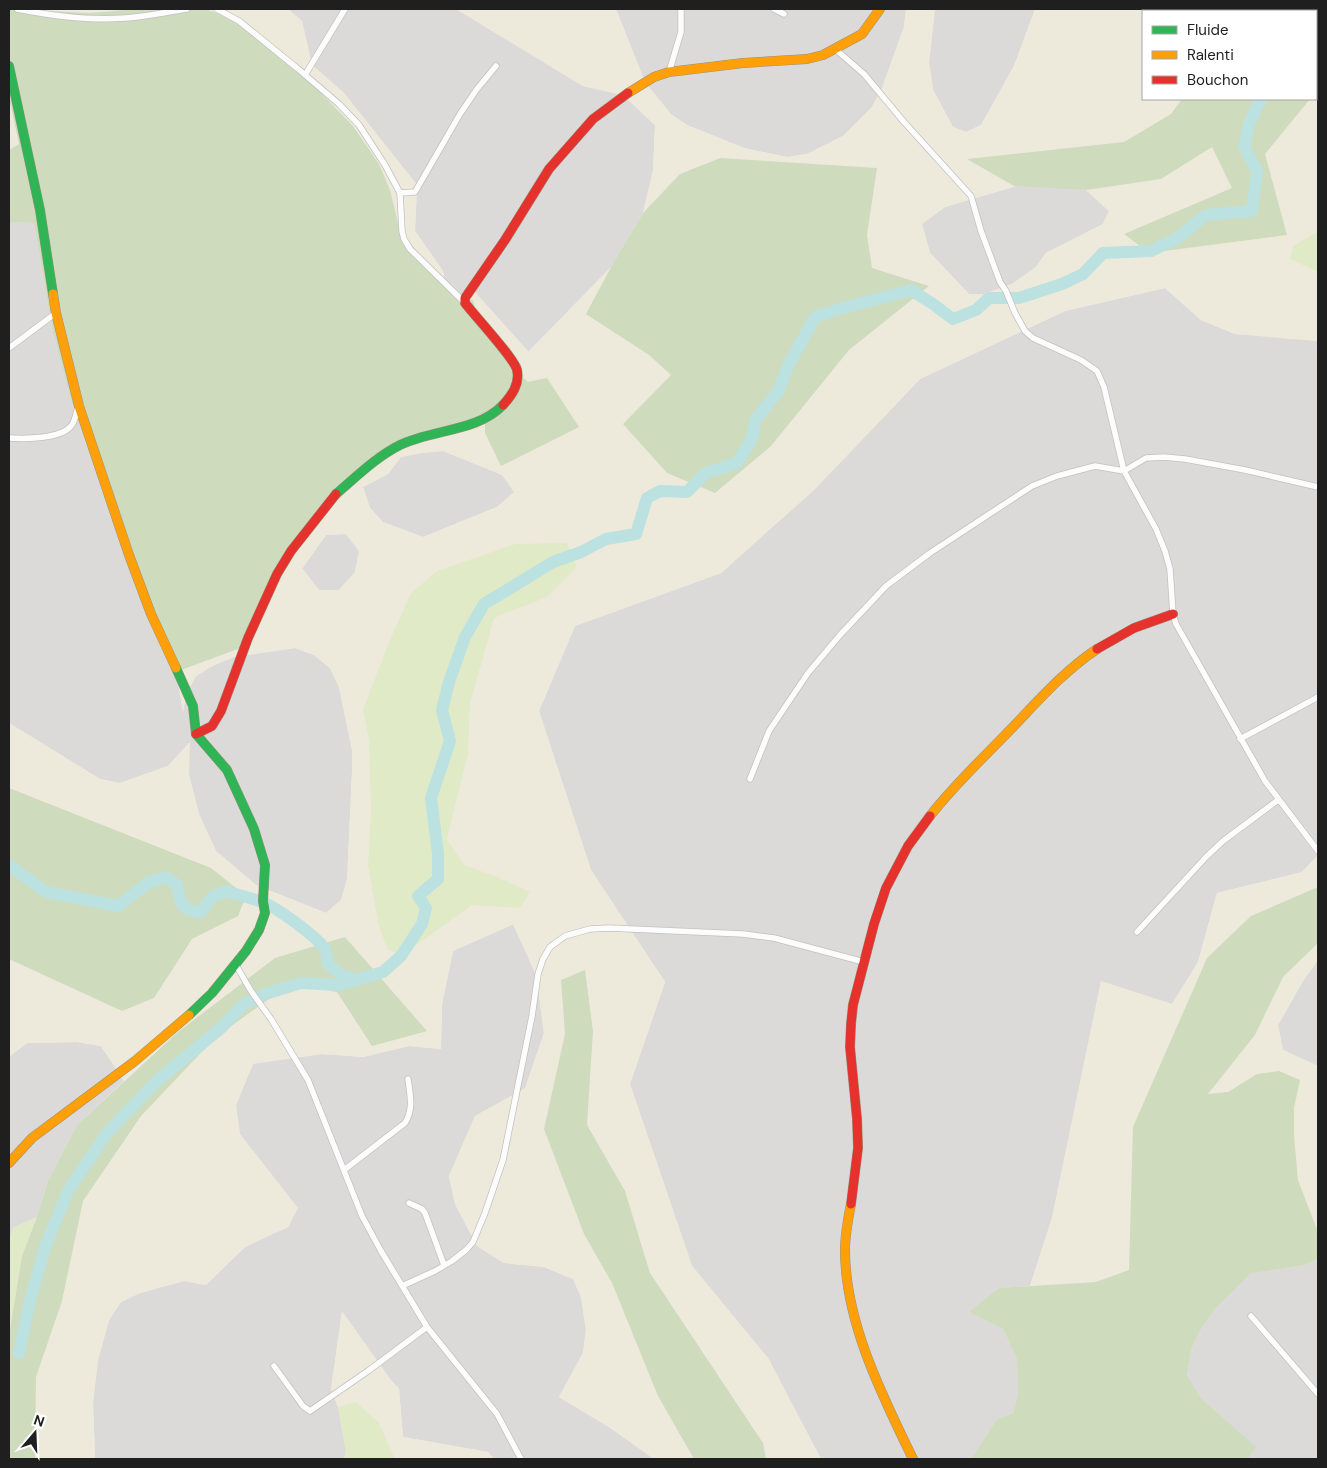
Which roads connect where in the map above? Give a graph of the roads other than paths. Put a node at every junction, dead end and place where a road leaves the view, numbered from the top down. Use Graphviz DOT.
graph roads {
  1 [pos="17,9"];
  2 [pos="187,9"];
  3 [pos="217,9"];
  4 [pos="345,9"];
  5 [pos="681,9"];
  6 [pos="774,9"];
  7 [pos="880,9"];
  8 [pos="784,14"];
  9 [pos="834,48"];
  10 [pos="9,66"];
  11 [pos="496,66"];
  12 [pos="669,72"];
  13 [pos="305,74"];
  14 [pos="400,193"];
  15 [pos="464,302"];
  16 [pos="56,313"];
  17 [pos="9,348"];
  18 [pos="79,406"];
  19 [pos="9,438"];
  20 [pos="1124,471"];
  21 [pos="1318,487"];
  22 [pos="1173,614"];
  23 [pos="1318,697"];
  24 [pos="196,734"];
  25 [pos="1240,739"];
  26 [pos="750,779"];
  27 [pos="1278,800"];
  28 [pos="1318,851"];
  29 [pos="1137,932"];
  30 [pos="864,962"];
  31 [pos="236,964"];
  32 [pos="408,1079"];
  33 [pos="9,1163"];
  34 [pos="344,1170"];
  35 [pos="409,1203"];
  36 [pos="444,1266"];
  37 [pos="402,1286"];
  38 [pos="1251,1316"];
  39 [pos="427,1327"];
  40 [pos="274,1366"];
  41 [pos="1318,1394"];
  42 [pos="521,1459"];
  43 [pos="913,1459"];
  1 -- 2 [label="street"];
  3 -- 13 [label="street"];
  4 -- 13 [label="street"];
  5 -- 12 [label="street"];
  6 -- 8 [label="street"];
  7 -- 9 [label="street"];
  9 -- 12 [label="street"];
  9 -- 20 [label="street"];
  10 -- 16 [label="street"];
  11 -- 14 [label="street"];
  12 -- 15 [label="street"];
  13 -- 14 [label="street"];
  14 -- 15 [label="street"];
  15 -- 24 [label="street"];
  16 -- 17 [label="street"];
  16 -- 18 [label="street"];
  18 -- 19 [label="street"];
  18 -- 24 [label="street"];
  20 -- 21 [label="street"];
  20 -- 22 [label="street"];
  20 -- 26 [label="street"];
  22 -- 25 [label="street"];
  22 -- 30 [label="street"];
  23 -- 25 [label="street"];
  24 -- 31 [label="street"];
  25 -- 27 [label="street"];
  27 -- 28 [label="street"];
  27 -- 29 [label="street"];
  30 -- 36 [label="street"];
  30 -- 43 [label="street"];
  31 -- 33 [label="street"];
  31 -- 34 [label="street"];
  32 -- 34 [label="street"];
  34 -- 37 [label="street"];
  35 -- 36 [label="street"];
  36 -- 37 [label="street"];
  37 -- 39 [label="street"];
  38 -- 41 [label="street"];
  39 -- 40 [label="street"];
  39 -- 42 [label="street"];
}
